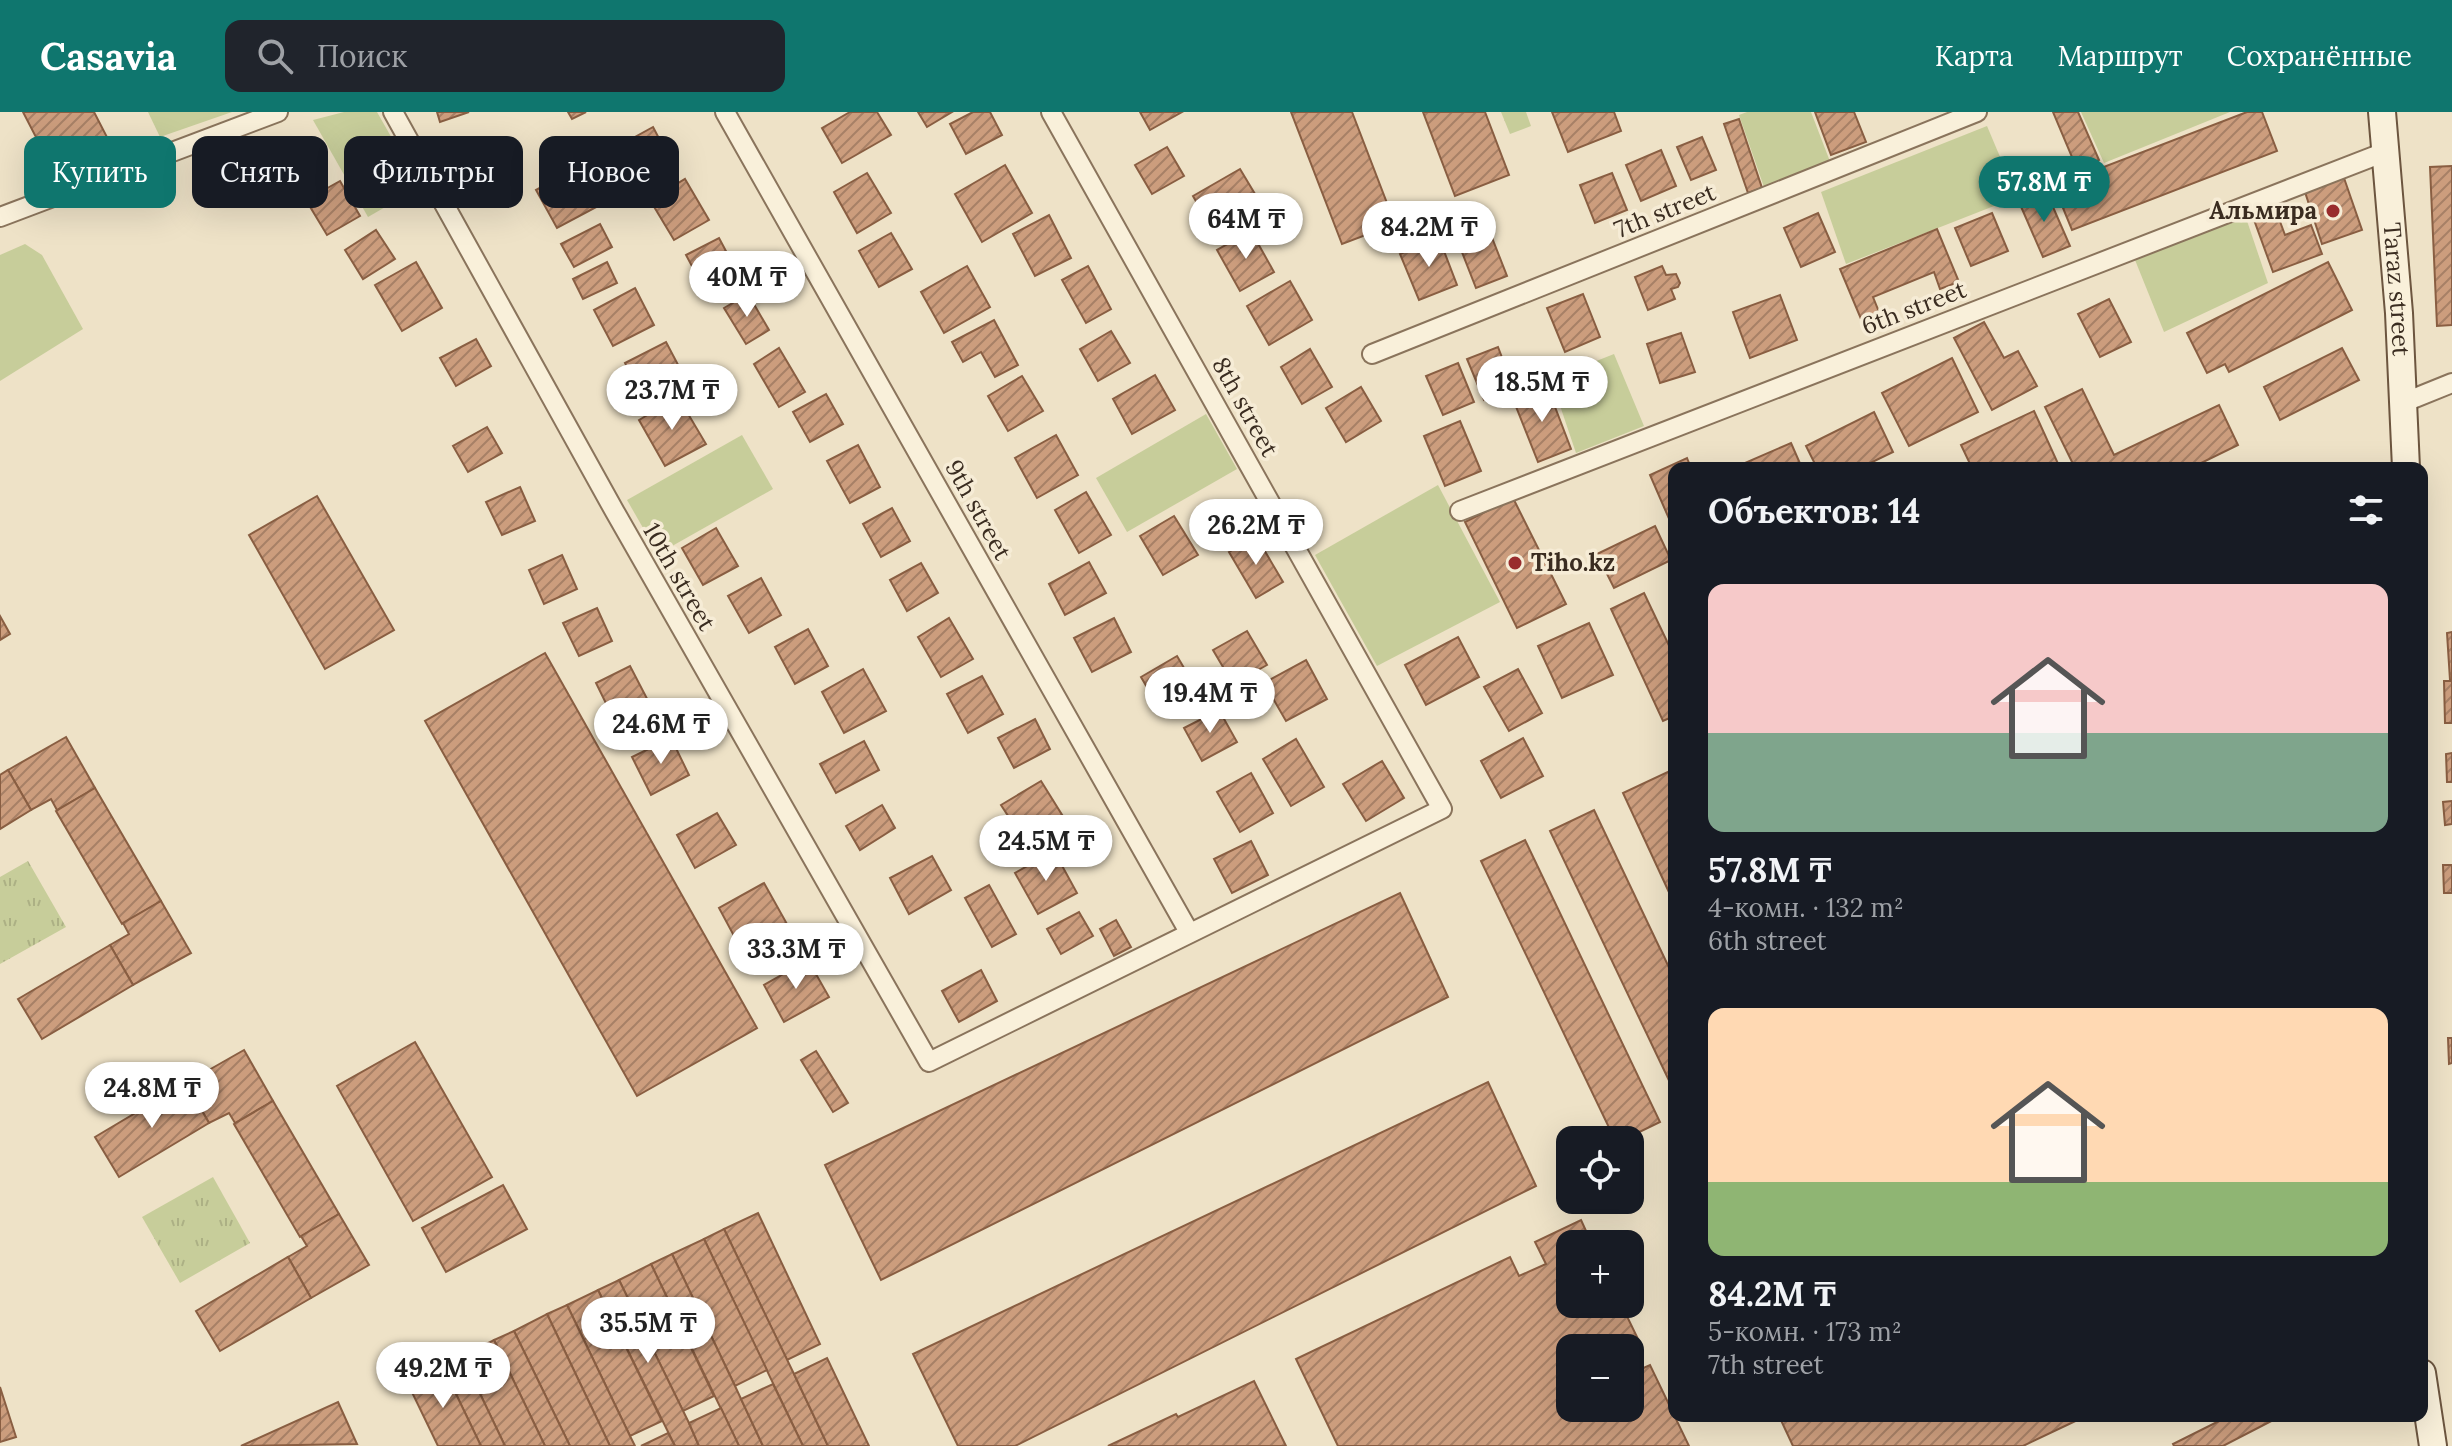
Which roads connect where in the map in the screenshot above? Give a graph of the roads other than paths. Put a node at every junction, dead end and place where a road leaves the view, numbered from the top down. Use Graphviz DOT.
graph roads {
  1 [pos="278,112"];
  2 [pos="393,112"];
  3 [pos="725,112"];
  4 [pos="1051,112"];
  5 [pos="1977,112"];
  6 [pos="2382,112"];
  7 [pos="2385,152"];
  8 [pos="0,217"];
  9 [pos="1372,354"];
  10 [pos="2452,383"];
  11 [pos="2405,402"];
  12 [pos="2406,462"];
  13 [pos="1460,511"];
  14 [pos="1189,932"];
  15 [pos="2428,1395"];
  16 [pos="2428,1412"];
  17 [pos="2452,1438"];
  18 [pos="2433,1446"];
  1 -- 8 [label="street"];
  2 -- 14 [label="street, 10th street"];
  3 -- 14 [label="street, 9th street"];
  4 -- 14 [label="street, 8th street"];
  5 -- 9 [label="street, 7th street"];
  6 -- 7 [label="street, Taraz street"];
  7 -- 11 [label="street, Taraz street"];
  7 -- 13 [label="street, 6th street"];
  10 -- 11 [label="street"];
  11 -- 12 [label="street, Taraz street"];
  15 -- 17 [label="street"];
  16 -- 18 [label="street"];
}
